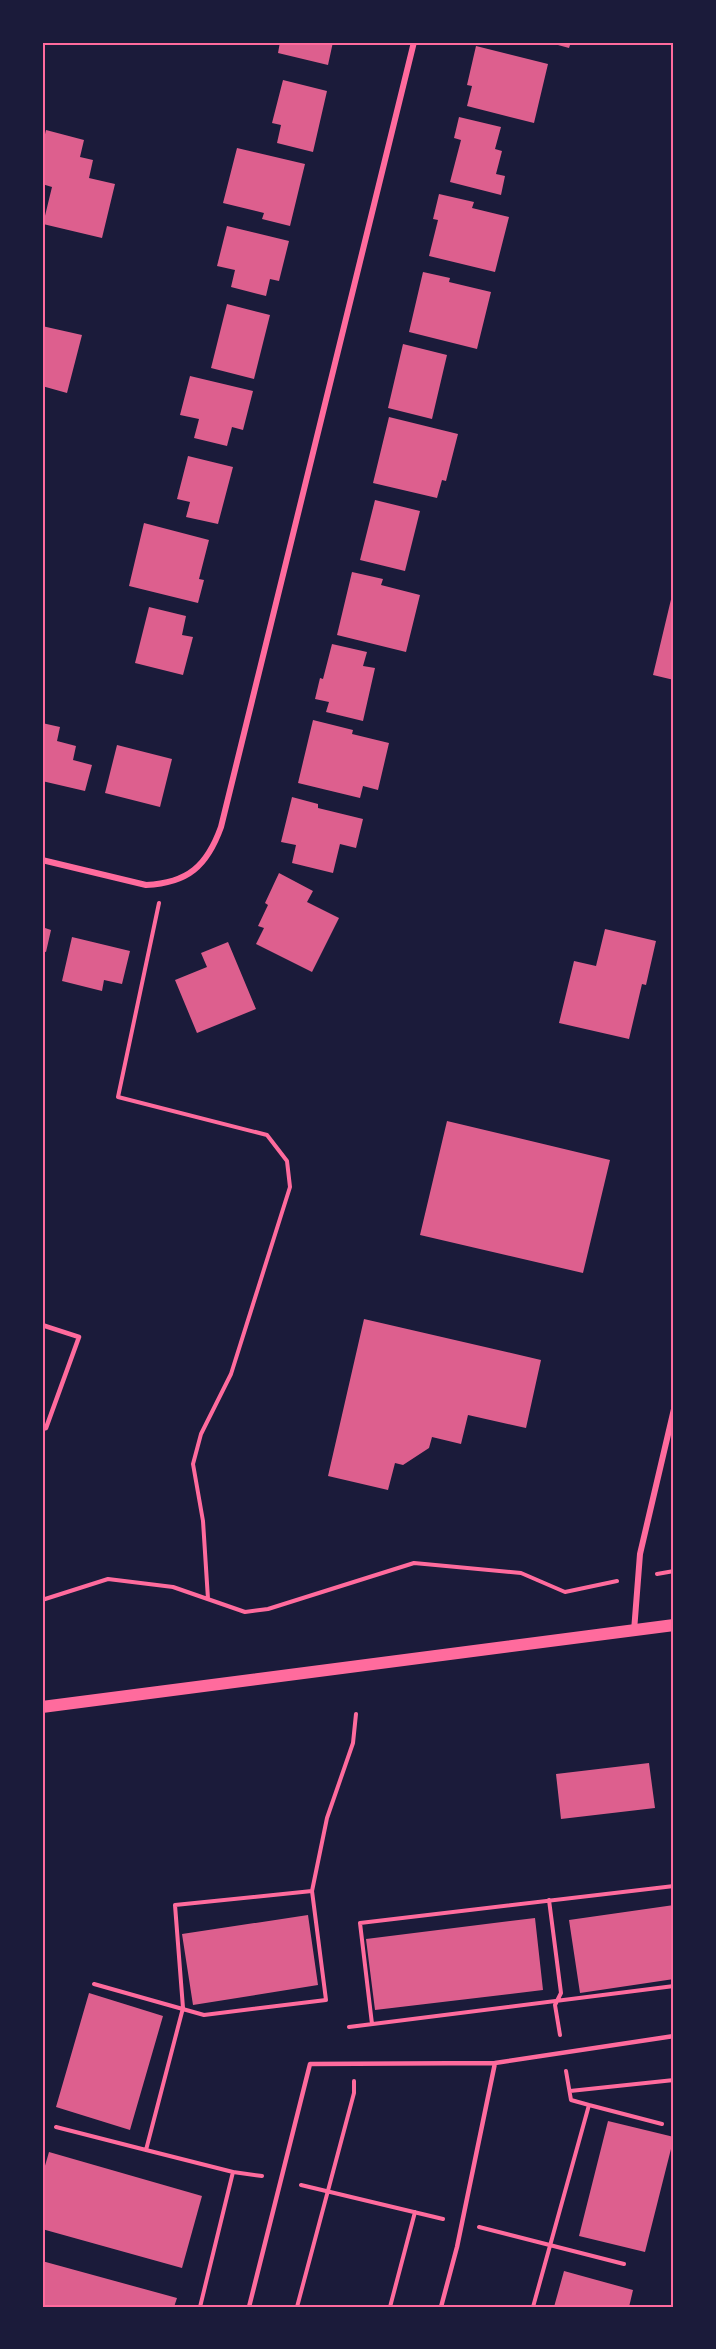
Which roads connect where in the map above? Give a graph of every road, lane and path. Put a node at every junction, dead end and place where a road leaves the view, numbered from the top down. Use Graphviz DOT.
graph roads {
  1 [pos="414,42"];
  2 [pos="42,860"];
  3 [pos="163,885"];
  4 [pos="42,1325"];
  5 [pos="674,1408"];
  6 [pos="42,1429"];
  7 [pos="674,1571"];
  8 [pos="638,1577"];
  9 [pos="208,1599"];
  10 [pos="42,1600"];
  11 [pos="674,1626"];
  12 [pos="634,1632"];
  13 [pos="42,1707"];
  14 [pos="356,1714"];
  15 [pos="674,1886"];
  16 [pos="312,1891"];
  17 [pos="549,1900"];
  18 [pos="94,1984"];
  19 [pos="674,1986"];
  20 [pos="557,2000"];
  21 [pos="183,2008"];
  22 [pos="372,2024"];
  23 [pos="349,2027"];
  24 [pos="674,2036"];
  25 [pos="563,2053"];
  26 [pos="354,2062"];
  27 [pos="495,2063"];
  28 [pos="674,2080"];
  29 [pos="570,2091"];
  30 [pos="589,2105"];
  31 [pos="662,2124"];
  32 [pos="56,2127"];
  33 [pos="146,2150"];
  34 [pos="232,2172"];
  35 [pos="262,2176"];
  36 [pos="415,2212"];
  37 [pos="200,2307"];
  38 [pos="249,2307"];
  39 [pos="297,2307"];
  40 [pos="390,2307"];
  41 [pos="441,2307"];
  42 [pos="533,2307"];
  1 -- 3 [label="street"];
  2 -- 3 [label="street"];
  3 -- 9 [label="path"];
  4 -- 6 [label="lane"];
  5 -- 8 [label="street"];
  7 -- 8 [label="path"];
  8 -- 9 [label="path"];
  8 -- 12 [label="street"];
  9 -- 10 [label="path"];
  11 -- 12 [label="main road"];
  12 -- 13 [label="main road"];
  14 -- 16 [label="path"];
  15 -- 17 [label="path"];
  16 -- 21 [label="path"];
  16 -- 21 [label="path"];
  17 -- 20 [label="path"];
  17 -- 22 [label="path"];
  18 -- 21 [label="path"];
  19 -- 20 [label="path"];
  20 -- 22 [label="path"];
  20 -- 25 [label="path"];
  21 -- 33 [label="path"];
  22 -- 23 [label="path"];
  24 -- 25 [label="lane"];
  25 -- 27 [label="lane"];
  25 -- 29 [label="path"];
  26 -- 27 [label="lane"];
  26 -- 38 [label="lane"];
  26 -- 39 [label="path"];
  27 -- 41 [label="lane"];
  28 -- 29 [label="path"];
  29 -- 30 [label="path"];
  30 -- 31 [label="path"];
  30 -- 42 [label="path"];
  32 -- 33 [label="path"];
  33 -- 34 [label="path"];
  34 -- 35 [label="path"];
  34 -- 37 [label="path"];
  36 -- 40 [label="path"];
}
